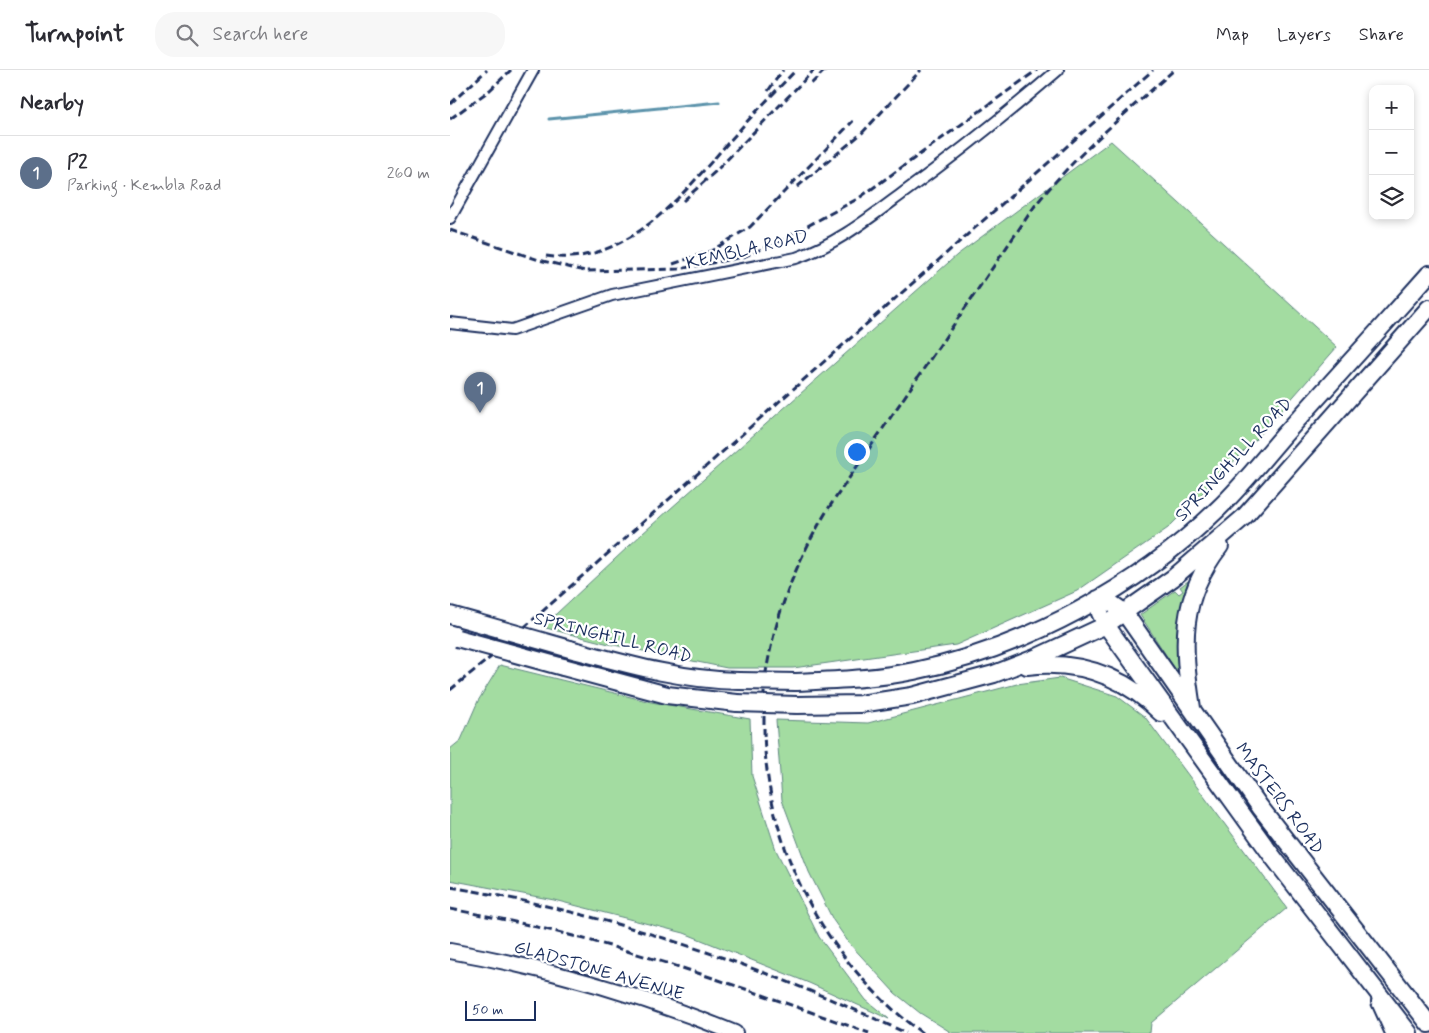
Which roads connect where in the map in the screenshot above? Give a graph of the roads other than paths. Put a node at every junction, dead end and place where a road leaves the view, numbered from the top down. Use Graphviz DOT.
graph roads {
  1 [pos="533,70"];
  2 [pos="1058,70"];
  3 [pos="450,218"];
  4 [pos="1429,274"];
  5 [pos="1429,308"];
  6 [pos="450,323"];
  7 [pos="1244,517"];
  8 [pos="1099,599"];
  9 [pos="1124,612"];
  10 [pos="450,615"];
  11 [pos="1106,624"];
  12 [pos="453,637"];
  13 [pos="994,674"];
  14 [pos="1192,711"];
  15 [pos="1191,742"];
  16 [pos="450,951"];
  17 [pos="1362,973"];
  18 [pos="1429,1024"];
  19 [pos="735,1033"];
  20 [pos="1393,1033"];
  21 [pos="1410,1033"];
  1 -- 3 [label="street"];
  2 -- 6 [label="street, KEMBLA ROAD"];
  4 -- 8 [label="main road, SPRINGHILL ROAD"];
  5 -- 7 [label="main road"];
  7 -- 9 [label="main road"];
  7 -- 14 [label="main road"];
  8 -- 9 [label="main road, MASTERS ROAD"];
  8 -- 10 [label="main road, SPRINGHILL ROAD, bridge"];
  8 -- 11 [label="main road"];
  9 -- 11 [label="main road"];
  9 -- 14 [label="main road, MASTERS ROAD"];
  11 -- 13 [label="main road"];
  11 -- 15 [label="main road"];
  12 -- 13 [label="main road, bridge"];
  13 -- 15 [label="main road"];
  14 -- 18 [label="main road, MASTERS ROAD"];
  15 -- 17 [label="main road"];
  16 -- 19 [label="main road, GLADSTONE AVENUE"];
  17 -- 20 [label="main road"];
  17 -- 21 [label="main road"];
}
